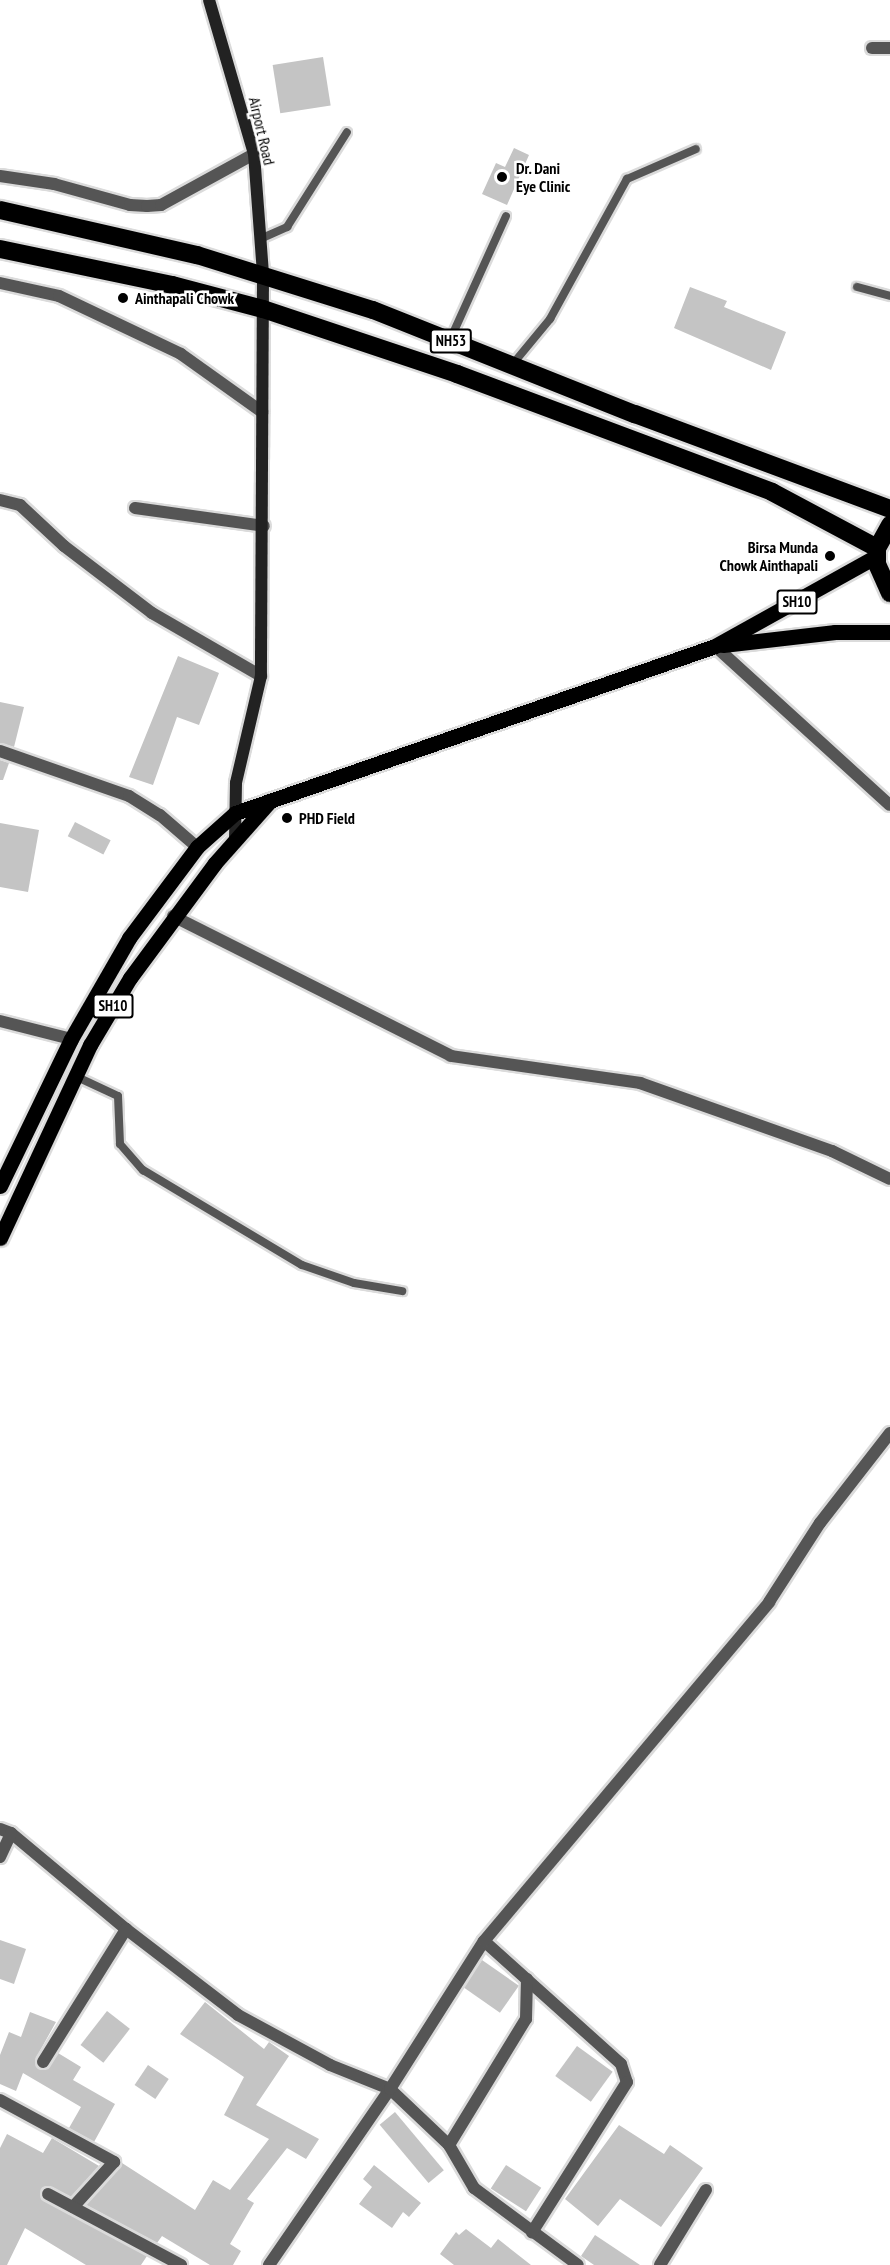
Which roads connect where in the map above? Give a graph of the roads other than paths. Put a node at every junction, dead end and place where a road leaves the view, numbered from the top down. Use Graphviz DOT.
graph roads {
  1 [pos="209,0"];
  2 [pos="872,48"];
  3 [pos="890,48"];
  4 [pos="347,132"];
  5 [pos="696,149"];
  6 [pos="254,154"];
  7 [pos="0,176"];
  8 [pos="0,210"];
  9 [pos="506,216"];
  10 [pos="260,239"];
  11 [pos="0,249"];
  12 [pos="263,274"];
  13 [pos="0,283"];
  14 [pos="857,286"];
  15 [pos="890,296"];
  16 [pos="263,309"];
  17 [pos="450,340"];
  18 [pos="511,366"];
  19 [pos="262,412"];
  20 [pos="0,500"];
  21 [pos="135,508"];
  22 [pos="890,508"];
  23 [pos="890,525"];
  24 [pos="264,526"];
  25 [pos="877,552"];
  26 [pos="890,593"];
  27 [pos="890,632"];
  28 [pos="715,646"];
  29 [pos="261,676"];
  30 [pos="0,752"];
  31 [pos="270,801"];
  32 [pos="890,805"];
  33 [pos="235,813"];
  34 [pos="235,842"];
  35 [pos="197,847"];
  36 [pos="173,916"];
  37 [pos="0,1021"];
  38 [pos="71,1039"];
  39 [pos="75,1076"];
  40 [pos="890,1179"];
  41 [pos="0,1186"];
  42 [pos="0,1238"];
  43 [pos="402,1291"];
  44 [pos="890,1433"];
  45 [pos="5,1831"];
  46 [pos="0,1857"];
  47 [pos="126,1929"];
  48 [pos="484,1941"];
  49 [pos="527,1979"];
  50 [pos="43,2062"];
  51 [pos="390,2089"];
  52 [pos="0,2100"];
  53 [pos="449,2145"];
  54 [pos="706,2190"];
  55 [pos="48,2194"];
  56 [pos="73,2207"];
  57 [pos="532,2232"];
  58 [pos="181,2265"];
  59 [pos="269,2265"];
  60 [pos="578,2265"];
  61 [pos="660,2265"];
  1 -- 6 [label="main road, Airport Road"];
  2 -- 3 [label="street"];
  4 -- 10 [label="lane"];
  5 -- 18 [label="lane"];
  6 -- 7 [label="street"];
  6 -- 10 [label="main road, Airport Road"];
  8 -- 12 [label="highway, NH53"];
  9 -- 17 [label="lane"];
  10 -- 12 [label="main road, Airport Road"];
  11 -- 16 [label="highway, NH53"];
  12 -- 16 [label="main road, Airport Road"];
  12 -- 17 [label="highway, NH53"];
  13 -- 19 [label="street"];
  14 -- 15 [label="lane"];
  16 -- 19 [label="main road, Airport Road"];
  16 -- 25 [label="highway, NH53"];
  17 -- 18 [label="highway, NH53"];
  18 -- 22 [label="highway, NH53"];
  19 -- 24 [label="main road, Airport Road"];
  20 -- 29 [label="street"];
  21 -- 24 [label="street"];
  23 -- 25 [label="highway"];
  24 -- 29 [label="main road, Airport Road"];
  25 -- 26 [label="highway"];
  25 -- 28 [label="main road, SH10"];
  27 -- 28 [label="main road, SH10"];
  28 -- 31 [label="main road, SH10"];
  28 -- 32 [label="street"];
  29 -- 33 [label="main road, Airport Road"];
  30 -- 35 [label="street"];
  31 -- 33 [label="main road, SH10"];
  31 -- 34 [label="main road, SH10"];
  33 -- 34 [label="main road, Airport Road"];
  33 -- 35 [label="main road, SH10"];
  34 -- 36 [label="main road, SH10"];
  35 -- 38 [label="main road, SH10"];
  36 -- 39 [label="main road, SH10"];
  36 -- 40 [label="street"];
  37 -- 38 [label="street"];
  38 -- 41 [label="main road, SH10"];
  39 -- 42 [label="main road, SH10"];
  39 -- 43 [label="lane"];
  44 -- 48 [label="street"];
  45 -- 46 [label="street"];
  45 -- 47 [label="street"];
  47 -- 50 [label="street"];
  47 -- 51 [label="street"];
  48 -- 49 [label="street"];
  48 -- 51 [label="street"];
  49 -- 53 [label="street"];
  49 -- 57 [label="street"];
  51 -- 53 [label="street"];
  51 -- 59 [label="street"];
  52 -- 56 [label="street"];
  53 -- 57 [label="street"];
  54 -- 61 [label="street"];
  55 -- 56 [label="street"];
  56 -- 58 [label="street"];
  57 -- 60 [label="street"];
}
